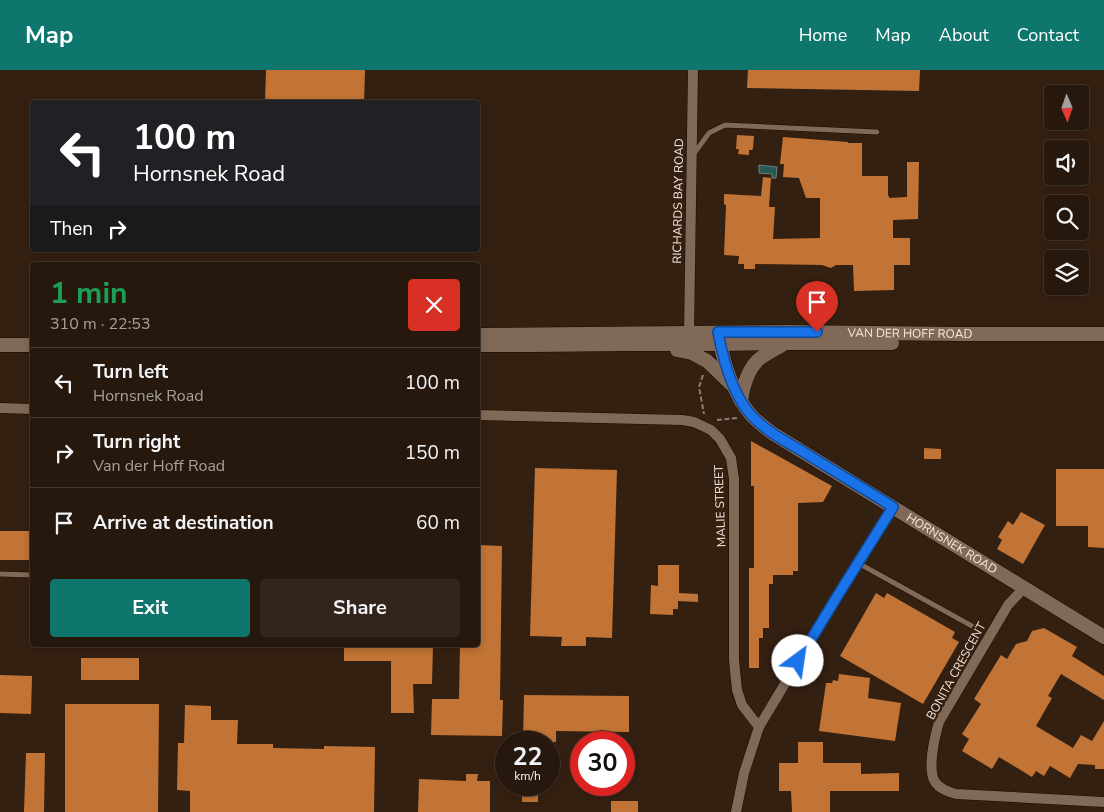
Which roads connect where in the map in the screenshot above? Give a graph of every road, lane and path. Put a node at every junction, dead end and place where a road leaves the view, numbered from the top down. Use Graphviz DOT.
graph roads {
  1 [pos="693,70"];
  2 [pos="877,132"];
  3 [pos="692,158"];
  4 [pos="688,333"];
  5 [pos="1104,334"];
  6 [pos="480,335"];
  7 [pos="719,338"];
  8 [pos="831,338"];
  9 [pos="1104,341"];
  10 [pos="786,343"];
  11 [pos="480,344"];
  12 [pos="629,344"];
  13 [pos="0,345"];
  14 [pos="30,345"];
  15 [pos="707,361"];
  16 [pos="733,387"];
  17 [pos="741,401"];
  18 [pos="0,408"];
  19 [pos="30,409"];
  20 [pos="480,416"];
  21 [pos="752,416"];
  22 [pos="715,420"];
  23 [pos="694,422"];
  24 [pos="893,507"];
  25 [pos="858,563"];
  26 [pos="0,574"];
  27 [pos="30,575"];
  28 [pos="1024,588"];
  29 [pos="972,626"];
  30 [pos="1104,637"];
  31 [pos="759,728"];
  32 [pos="1104,802"];
  33 [pos="736,812"];
  1 -- 3 [label="street, RICHARDS BAY ROAD"];
  2 -- 3 [label="lane"];
  3 -- 4 [label="street, RICHARDS BAY ROAD"];
  4 -- 6 [label="main road, VAN DER HOFF ROAD"];
  4 -- 7 [label="main road, VAN DER HOFF ROAD"];
  5 -- 8 [label="main road, VAN DER HOFF ROAD"];
  7 -- 8 [label="main road, VAN DER HOFF ROAD"];
  7 -- 10 [label="main road, VAN DER HOFF ROAD"];
  7 -- 12 [label="main road, VAN DER HOFF ROAD"];
  7 -- 16 [label="main road, HORNSNEK ROAD"];
  8 -- 9 [label="main road, VAN DER HOFF ROAD"];
  8 -- 10 [label="main road, VAN DER HOFF ROAD"];
  10 -- 17 [label="main road"];
  11 -- 12 [label="main road, VAN DER HOFF ROAD"];
  12 -- 15 [label="main road"];
  13 -- 14 [label="main road"];
  15 -- 16 [label="main road"];
  15 -- 23 [label="path"];
  16 -- 17 [label="main road, HORNSNEK ROAD"];
  17 -- 21 [label="main road, HORNSNEK ROAD"];
  18 -- 19 [label="street"];
  20 -- 23 [label="street, MALIE STREET"];
  21 -- 22 [label="path"];
  21 -- 24 [label="main road, HORNSNEK ROAD"];
  23 -- 31 [label="street, MALIE STREET"];
  24 -- 25 [label="street"];
  24 -- 28 [label="main road, HORNSNEK ROAD"];
  25 -- 29 [label="lane"];
  25 -- 31 [label="street"];
  26 -- 27 [label="lane"];
  28 -- 30 [label="main road, HORNSNEK ROAD"];
  28 -- 32 [label="street, BONITA CRESCENT"];
  31 -- 33 [label="street"];
}
